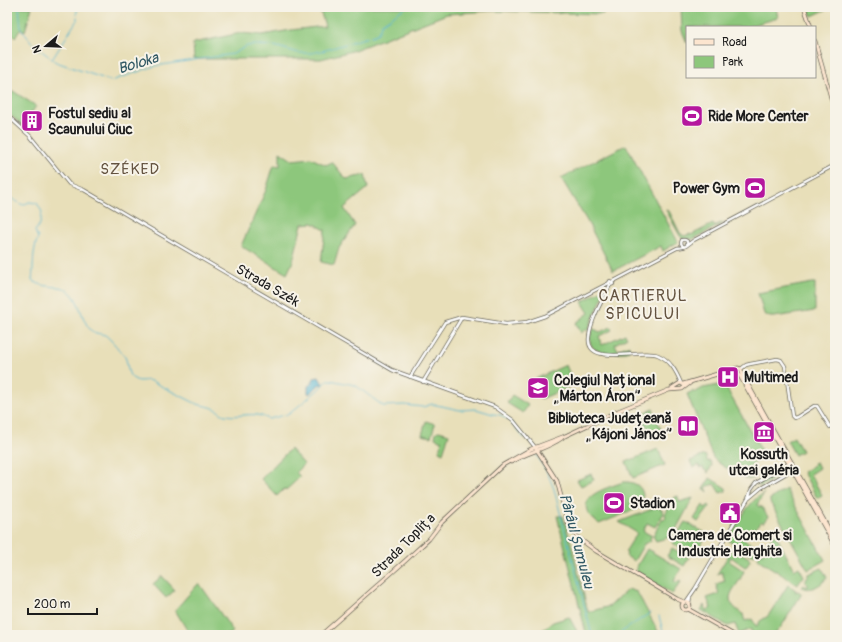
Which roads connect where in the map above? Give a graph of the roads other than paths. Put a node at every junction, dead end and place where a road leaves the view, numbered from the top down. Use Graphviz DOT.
graph roads {
  1 [pos="804,7"];
  2 [pos="811,26"];
  3 [pos="816,45"];
  4 [pos="835,112"];
  5 [pos="7,115"];
  6 [pos="835,165"];
  7 [pos="694,240"];
  8 [pos="686,241"];
  9 [pos="680,243"];
  10 [pos="687,244"];
  11 [pos="683,247"];
  12 [pos="677,248"];
  13 [pos="609,284"];
  14 [pos="462,317"];
  15 [pos="739,371"];
  16 [pos="410,377"];
  17 [pos="424,382"];
  18 [pos="681,384"];
  19 [pos="669,390"];
  20 [pos="830,426"];
  21 [pos="536,448"];
  22 [pos="790,463"];
  23 [pos="794,470"];
  24 [pos="758,482"];
  25 [pos="761,488"];
  26 [pos="751,491"];
  27 [pos="755,493"];
  28 [pos="748,500"];
  29 [pos="834,538"];
  30 [pos="835,546"];
  31 [pos="691,595"];
  32 [pos="684,603"];
  33 [pos="689,606"];
  34 [pos="321,635"];
  35 [pos="734,635"];
  1 -- 2 [label="main road"];
  3 -- 4 [label="main road"];
  5 -- 16 [label="street, Strada Szék"];
  6 -- 7 [label="street"];
  7 -- 8 [label="street"];
  7 -- 10 [label="street"];
  8 -- 9 [label="street"];
  8 -- 10 [label="street"];
  9 -- 11 [label="street"];
  9 -- 12 [label="street"];
  10 -- 11 [label="street"];
  11 -- 12 [label="street"];
  12 -- 13 [label="street"];
  13 -- 14 [label="street"];
  13 -- 18 [label="street"];
  14 -- 16 [label="street"];
  14 -- 17 [label="street"];
  15 -- 18 [label="main road"];
  15 -- 20 [label="street"];
  15 -- 22 [label="main road"];
  16 -- 17 [label="street, Strada Szék"];
  17 -- 21 [label="street, Strada Szék"];
  18 -- 19 [label="main road"];
  18 -- 19 [label="main road"];
  19 -- 21 [label="main road, Strada Toplița"];
  21 -- 32 [label="main road"];
  21 -- 34 [label="main road, Strada Toplița"];
  22 -- 23 [label="main road"];
  22 -- 24 [label="street"];
  23 -- 25 [label="street"];
  23 -- 29 [label="main road"];
  23 -- 30 [label="main road"];
  24 -- 25 [label="street"];
  24 -- 26 [label="street"];
  25 -- 27 [label="street"];
  26 -- 27 [label="street"];
  26 -- 28 [label="street"];
  27 -- 28 [label="street"];
  28 -- 31 [label="street"];
  31 -- 32 [label="street"];
  31 -- 33 [label="street"];
  32 -- 33 [label="main road"];
  32 -- 33 [label="main road"];
  33 -- 35 [label="main road"];
}
